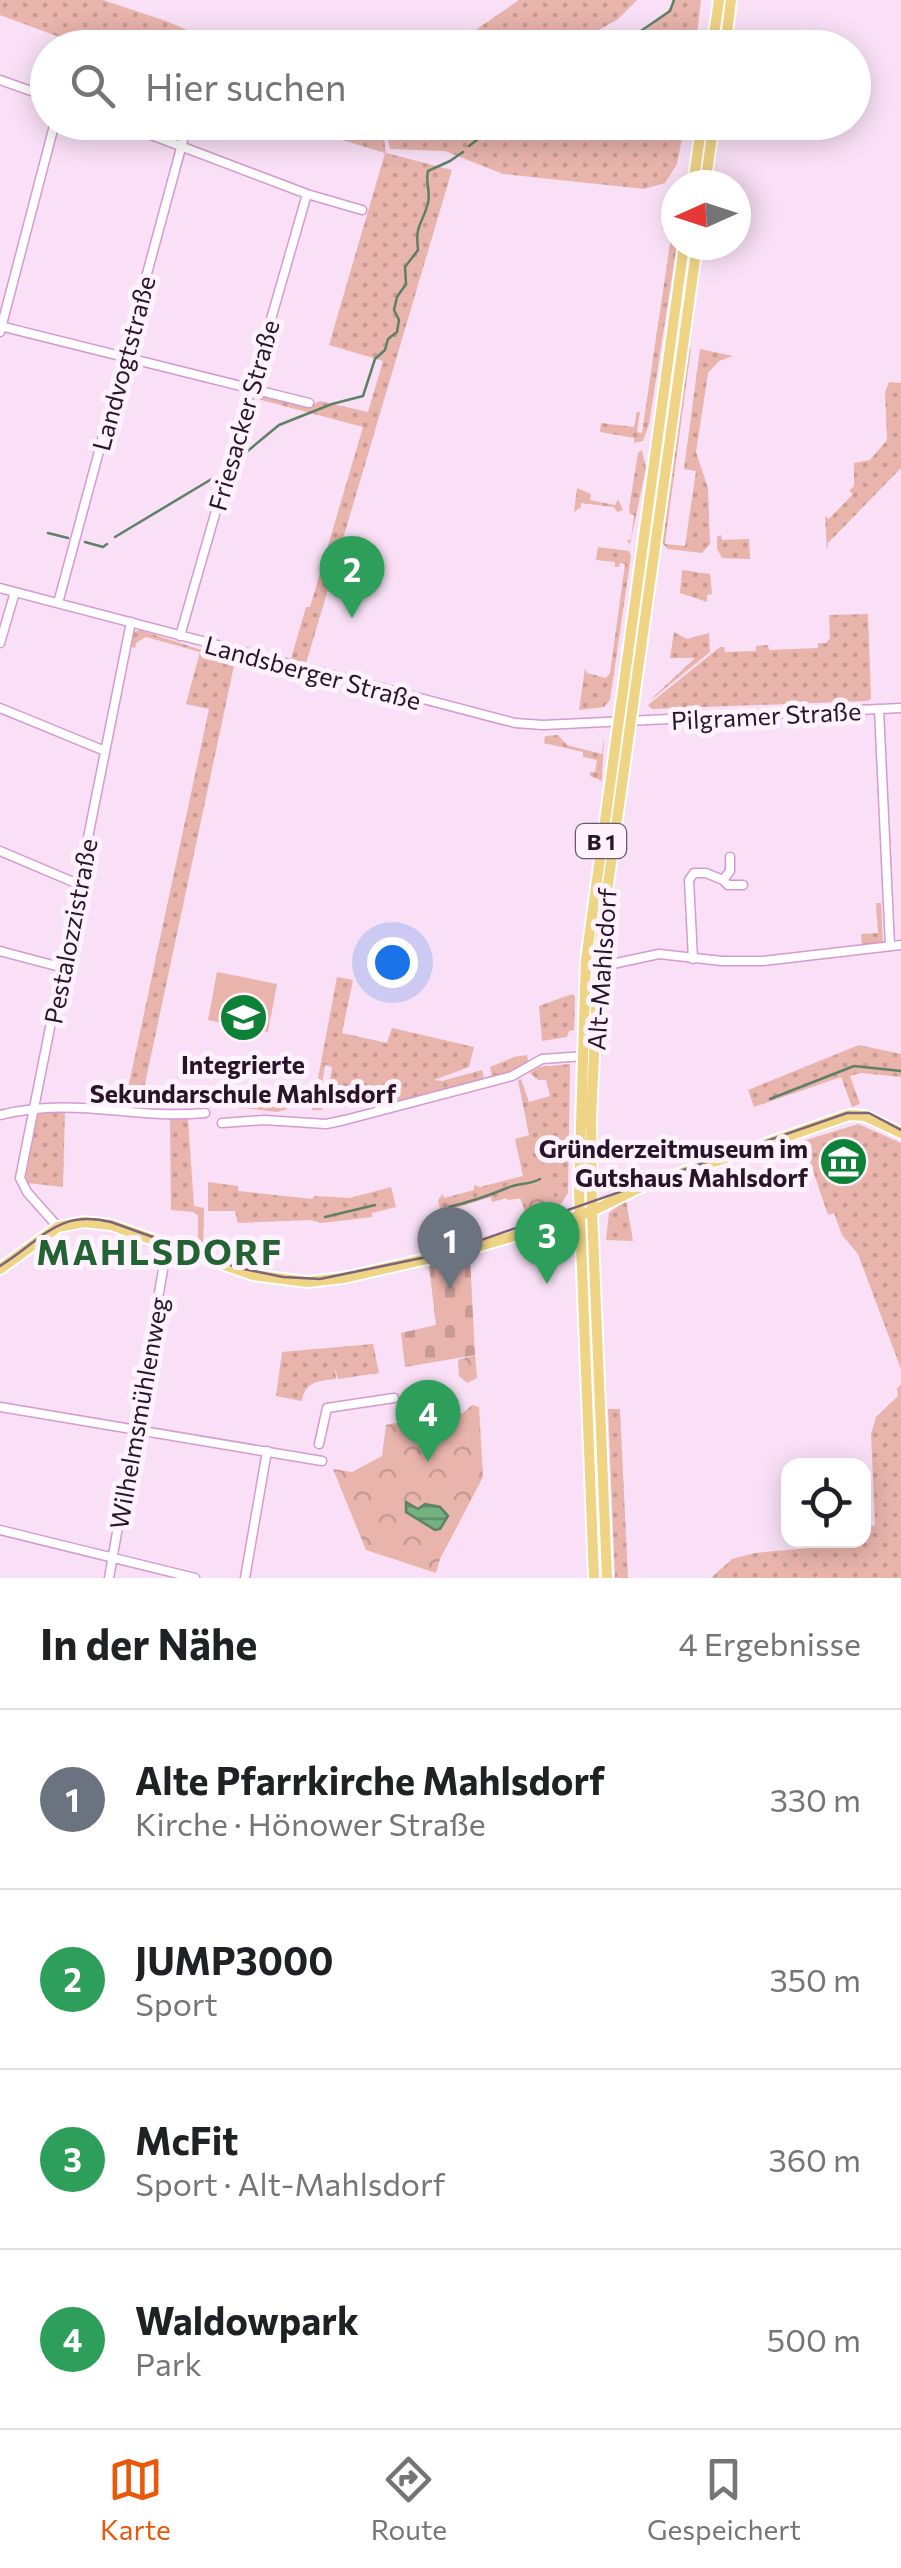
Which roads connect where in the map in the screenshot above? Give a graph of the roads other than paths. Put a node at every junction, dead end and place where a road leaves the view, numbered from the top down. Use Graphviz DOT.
graph roads {
  1 [pos="719,0"];
  2 [pos="731,0"];
  3 [pos="715,30"];
  4 [pos="727,30"];
  5 [pos="0,80"];
  6 [pos="30,91"];
  7 [pos="50,140"];
  8 [pos="164,140"];
  9 [pos="184,140"];
  10 [pos="699,140"];
  11 [pos="711,140"];
  12 [pos="182,147"];
  13 [pos="695,170"];
  14 [pos="707,170"];
  15 [pos="307,194"];
  16 [pos="362,210"];
  17 [pos="682,260"];
  18 [pos="695,260"];
  19 [pos="0,328"];
  20 [pos="124,357"];
  21 [pos="250,390"];
  22 [pos="308,403"];
  23 [pos="0,588"];
  24 [pos="15,592"];
  25 [pos="58,603"];
  26 [pos="131,622"];
  27 [pos="180,636"];
  28 [pos="0,644"];
  29 [pos="0,708"];
  30 [pos="901,708"];
  31 [pos="879,709"];
  32 [pos="624,720"];
  33 [pos="105,751"];
  34 [pos="0,850"];
  35 [pos="730,858"];
  36 [pos="723,880"];
  37 [pos="78,884"];
  38 [pos="743,885"];
  39 [pos="901,945"];
  40 [pos="890,946"];
  41 [pos="0,951"];
  42 [pos="693,958"];
  43 [pos="598,967"];
  44 [pos="64,968"];
  45 [pos="589,1056"];
  46 [pos="32,1107"];
  47 [pos="204,1114"];
  48 [pos="0,1115"];
  49 [pos="222,1123"];
  50 [pos="901,1133"];
  51 [pos="586,1213"];
  52 [pos="58,1227"];
  53 [pos="167,1247"];
  54 [pos="0,1269"];
  55 [pos="394,1398"];
  56 [pos="0,1407"];
  57 [pos="135,1428"];
  58 [pos="319,1444"];
  59 [pos="267,1451"];
  60 [pos="322,1461"];
  61 [pos="0,1530"];
  62 [pos="112,1556"];
  63 [pos="108,1578"];
  64 [pos="195,1578"];
  65 [pos="245,1578"];
  66 [pos="594,1578"];
  67 [pos="607,1578"];
  1 -- 3 [label="main road"];
  2 -- 4 [label="main road"];
  5 -- 6 [label="street"];
  7 -- 19 [label="street"];
  8 -- 12 [label="street"];
  9 -- 12 [label="street, Landvogtstraße"];
  10 -- 13 [label="main road"];
  11 -- 14 [label="main road"];
  12 -- 15 [label="street"];
  12 -- 20 [label="street, Landvogtstraße"];
  15 -- 16 [label="street"];
  15 -- 21 [label="street, Friesacker Straße"];
  17 -- 32 [label="main road, Alt-Mahlsdorf / B 1"];
  18 -- 32 [label="main road, Alt-Mahlsdorf / B 1"];
  19 -- 20 [label="street"];
  20 -- 21 [label="street"];
  20 -- 25 [label="street, Landvogtstraße"];
  21 -- 22 [label="street"];
  21 -- 27 [label="street, Friesacker Straße"];
  23 -- 24 [label="street, Landsberger Straße"];
  24 -- 25 [label="street, Landsberger Straße"];
  24 -- 28 [label="street"];
  25 -- 26 [label="street, Landsberger Straße"];
  26 -- 27 [label="street, Landsberger Straße"];
  26 -- 33 [label="street, Pestalozzistraße"];
  27 -- 32 [label="street, Landsberger Straße"];
  29 -- 33 [label="street"];
  30 -- 31 [label="street, Pilgramer Straße"];
  31 -- 32 [label="street, Pilgramer Straße"];
  31 -- 40 [label="street"];
  32 -- 43 [label="main road, Alt-Mahlsdorf / B 1"];
  32 -- 45 [label="main road, Alt-Mahlsdorf / B 1"];
  33 -- 37 [label="street, Pestalozzistraße"];
  34 -- 37 [label="street"];
  35 -- 36 [label="street"];
  36 -- 38 [label="street"];
  36 -- 42 [label="street"];
  37 -- 44 [label="street, Pestalozzistraße"];
  39 -- 40 [label="street"];
  40 -- 42 [label="street"];
  41 -- 44 [label="street"];
  42 -- 43 [label="street"];
  43 -- 45 [label="main road, Alt-Mahlsdorf / B 1"];
  44 -- 46 [label="street, Pestalozzistraße"];
  45 -- 49 [label="street"];
  45 -- 51 [label="main road, Alt-Mahlsdorf / B 1"];
  46 -- 47 [label="street"];
  46 -- 48 [label="street"];
  46 -- 52 [label="street, Pestalozzistraße"];
  50 -- 51 [label="main road"];
  51 -- 53 [label="main road"];
  51 -- 66 [label="main road, Alt-Mahlsdorf / B 1"];
  51 -- 67 [label="main road, Alt-Mahlsdorf / B 1"];
  52 -- 53 [label="main road"];
  52 -- 54 [label="main road"];
  53 -- 57 [label="street, Wilhelmsmühlenweg"];
  55 -- 58 [label="street"];
  56 -- 57 [label="street"];
  57 -- 59 [label="street"];
  57 -- 62 [label="street, Wilhelmsmühlenweg"];
  59 -- 60 [label="street"];
  59 -- 65 [label="street"];
  61 -- 62 [label="street"];
  62 -- 63 [label="street, Wilhelmsmühlenweg"];
  62 -- 64 [label="street"];
}
